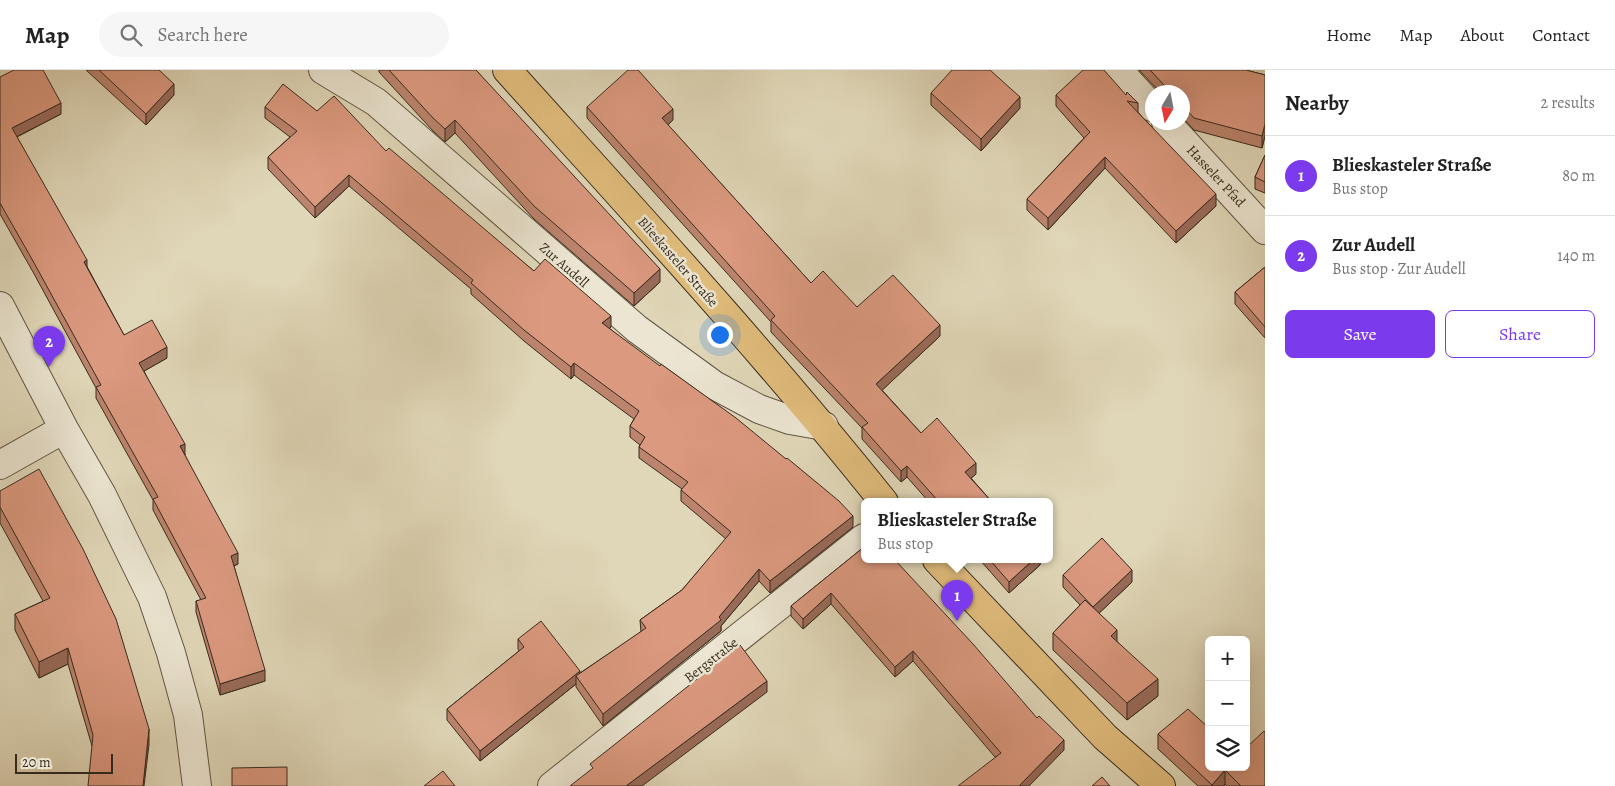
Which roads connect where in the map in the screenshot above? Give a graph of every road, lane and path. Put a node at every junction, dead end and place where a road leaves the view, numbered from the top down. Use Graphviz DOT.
graph roads {
  1 [pos="323,70"];
  2 [pos="362,70"];
  3 [pos="507,70"];
  4 [pos="1118,70"];
  5 [pos="1145,100"];
  6 [pos="376,102"];
  7 [pos="1173,130"];
  8 [pos="1265,230"];
  9 [pos="0,306"];
  10 [pos="824,426"];
  11 [pos="64,429"];
  12 [pos="0,465"];
  13 [pos="881,498"];
  14 [pos="861,540"];
  15 [pos="940,563"];
  16 [pos="556,785"];
  17 [pos="198,786"];
  18 [pos="1162,786"];
  1 -- 6 [label="street, Zur Audell"];
  2 -- 6 [label="street"];
  3 -- 10 [label="main road, Blieskasteler Straße"];
  4 -- 5 [label="street"];
  6 -- 10 [label="street, Zur Audell"];
  7 -- 8 [label="street, Hasseler Pfad"];
  9 -- 11 [label="street"];
  10 -- 13 [label="main road, Blieskasteler Straße"];
  11 -- 12 [label="street"];
  11 -- 17 [label="street"];
  14 -- 16 [label="street, Bergstraße"];
  15 -- 18 [label="main road"];
}
